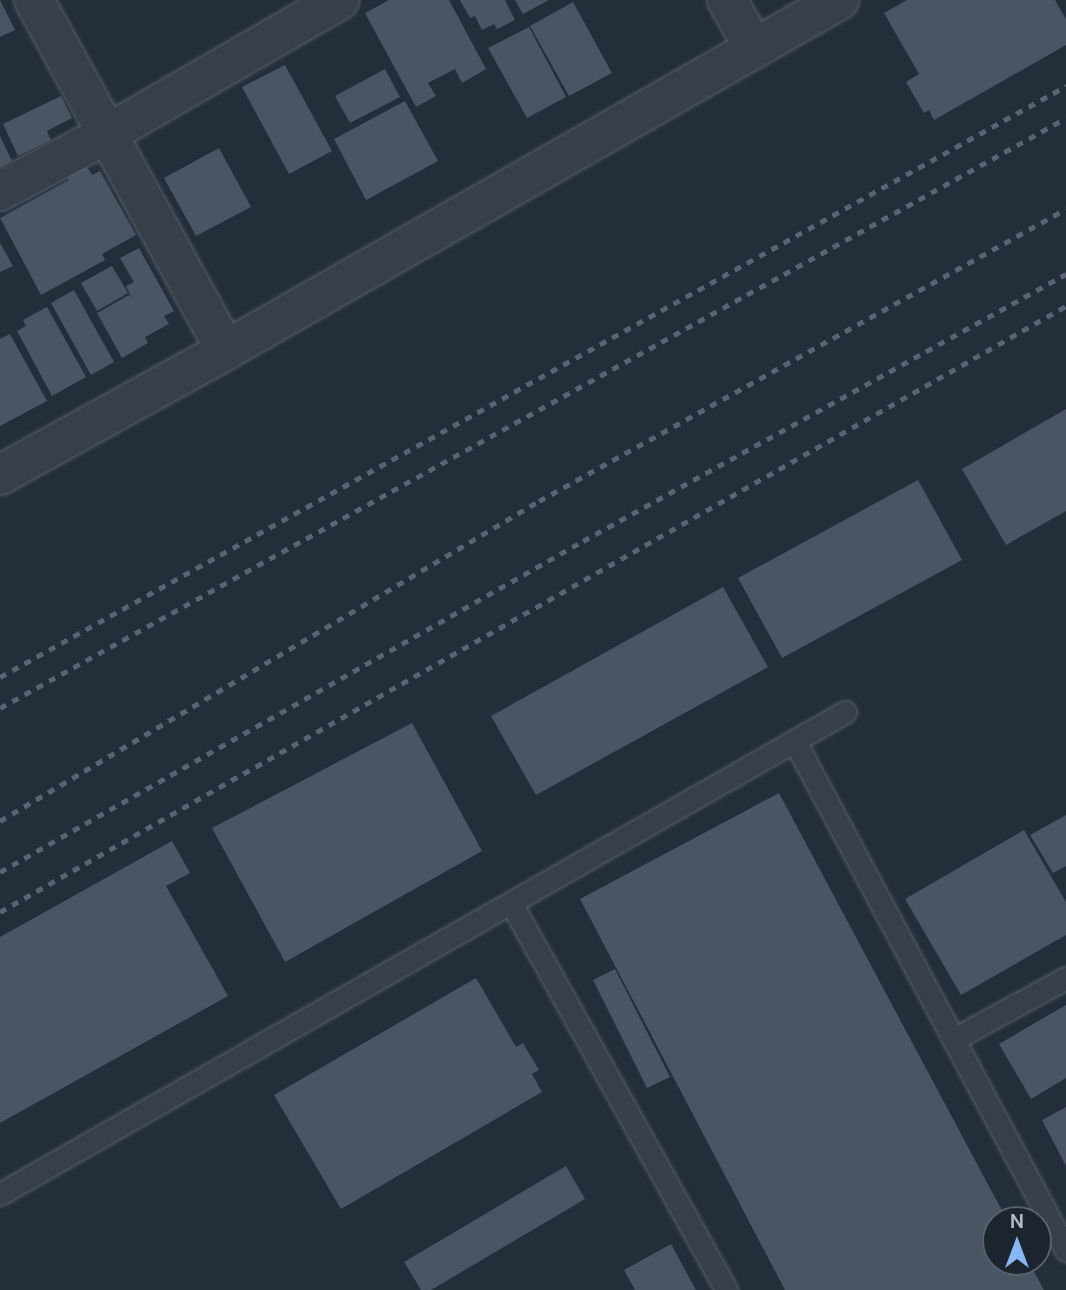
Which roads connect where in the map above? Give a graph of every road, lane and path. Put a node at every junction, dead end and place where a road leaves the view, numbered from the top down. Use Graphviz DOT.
graph roads {
  1 [pos="34,0"];
  2 [pos="339,0"];
  3 [pos="727,0"];
  4 [pos="839,0"];
  5 [pos="754,48"];
  6 [pos="109,133"];
  7 [pos="0,191"];
  8 [pos="226,350"];
  9 [pos="0,475"];
  10 [pos="845,712"];
  11 [pos="794,742"];
  12 [pos="511,903"];
  13 [pos="1066,978"];
  14 [pos="954,1039"];
  15 [pos="0,1194"];
  16 [pos="1066,1250"];
  17 [pos="726,1290"];
  1 -- 6 [label="street"];
  2 -- 6 [label="street"];
  3 -- 5 [label="street"];
  4 -- 5 [label="street"];
  5 -- 8 [label="street"];
  6 -- 7 [label="street"];
  6 -- 8 [label="street"];
  8 -- 9 [label="street"];
  10 -- 11 [label="lane"];
  11 -- 12 [label="lane"];
  11 -- 14 [label="lane"];
  12 -- 15 [label="lane"];
  12 -- 17 [label="lane"];
  13 -- 14 [label="lane"];
  14 -- 16 [label="lane"];
}
